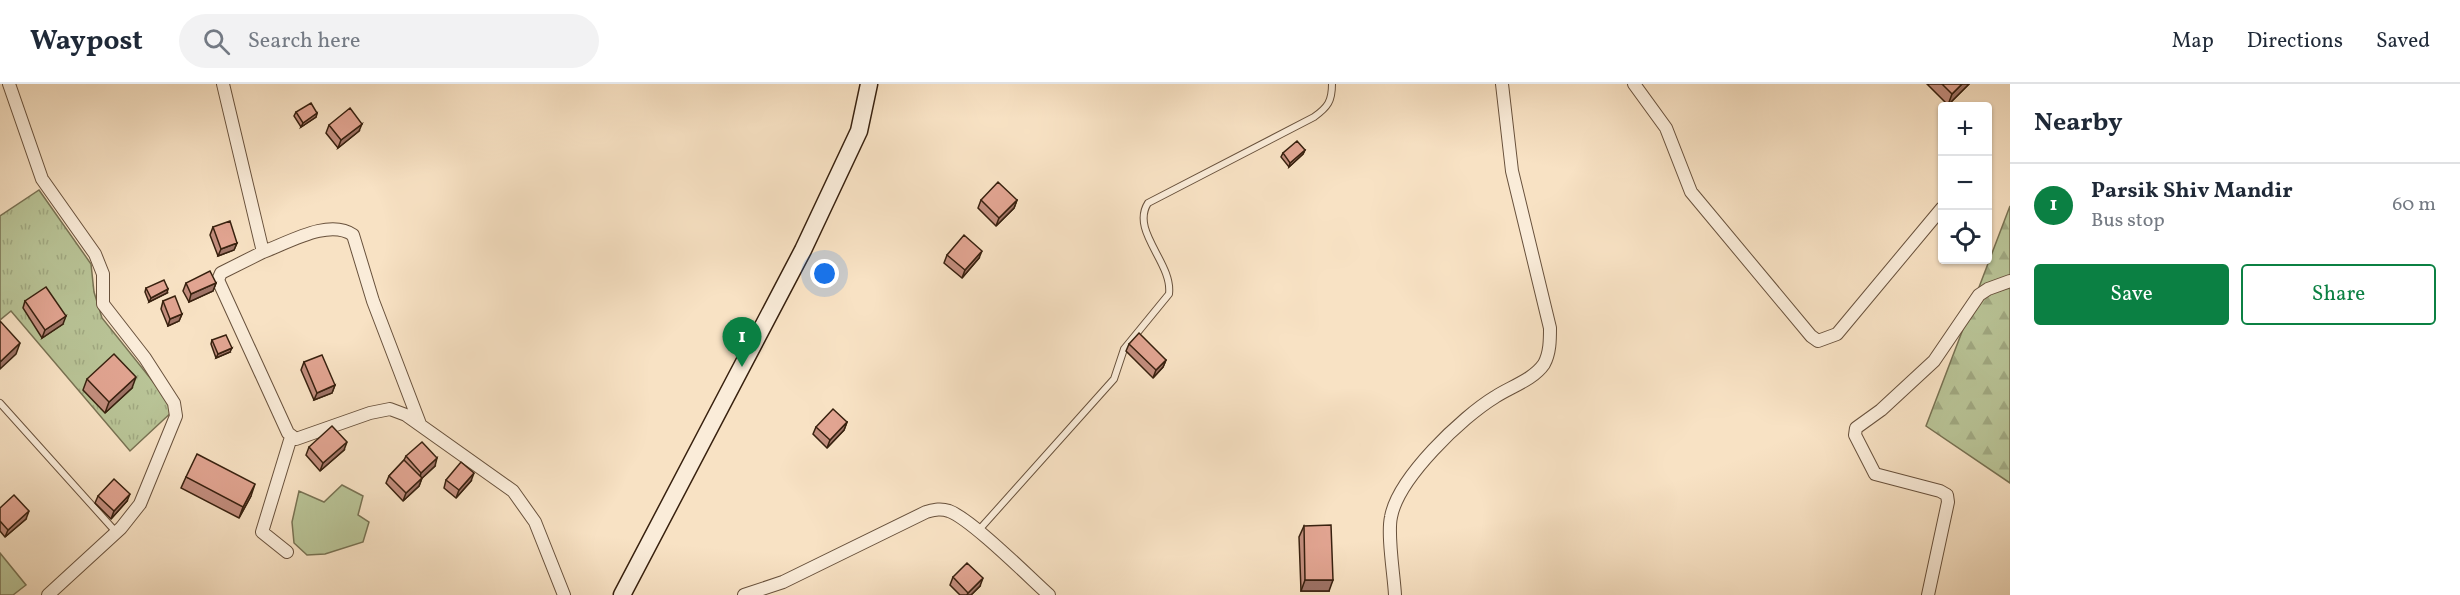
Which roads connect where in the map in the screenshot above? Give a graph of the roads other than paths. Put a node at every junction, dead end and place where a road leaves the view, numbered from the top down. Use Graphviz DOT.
graph roads {
  1 [pos="9,84"];
  2 [pos="223,84"];
  3 [pos="869,84"];
  4 [pos="1332,84"];
  5 [pos="1502,84"];
  6 [pos="1634,84"];
  7 [pos="1940,210"];
  8 [pos="263,252"];
  9 [pos="2010,282"];
  10 [pos="0,403"];
  11 [pos="420,424"];
  12 [pos="291,438"];
  13 [pos="977,531"];
  14 [pos="116,533"];
  15 [pos="287,552"];
  16 [pos="48,595"];
  17 [pos="564,595"];
  18 [pos="622,595"];
  19 [pos="744,595"];
  20 [pos="1049,595"];
  21 [pos="1395,595"];
  22 [pos="1928,595"];
  1 -- 14 [label="street"];
  2 -- 8 [label="street"];
  3 -- 18 [label="street"];
  4 -- 13 [label="lane"];
  5 -- 21 [label="street"];
  6 -- 7 [label="street"];
  8 -- 11 [label="street"];
  8 -- 12 [label="street"];
  9 -- 22 [label="street"];
  10 -- 14 [label="lane"];
  11 -- 12 [label="street"];
  11 -- 17 [label="street"];
  12 -- 15 [label="street"];
  13 -- 19 [label="street"];
  13 -- 20 [label="street"];
  14 -- 16 [label="street"];
}
